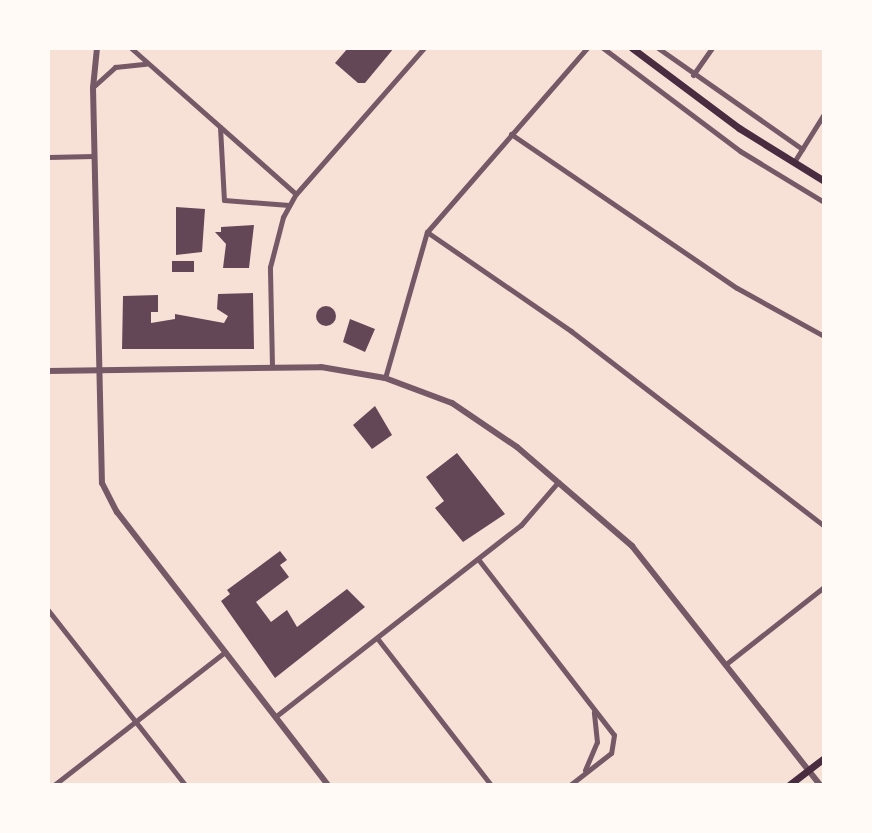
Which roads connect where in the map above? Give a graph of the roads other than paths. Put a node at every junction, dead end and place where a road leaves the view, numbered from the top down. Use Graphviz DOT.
graph roads {
  1 [pos="97,48"];
  2 [pos="131,48"];
  3 [pos="424,48"];
  4 [pos="587,48"];
  5 [pos="603,48"];
  6 [pos="632,48"];
  7 [pos="658,48"];
  8 [pos="712,48"];
  9 [pos="149,64"];
  10 [pos="693,75"];
  11 [pos="93,88"];
  12 [pos="824,114"];
  13 [pos="220,126"];
  14 [pos="511,134"];
  15 [pos="802,149"];
  16 [pos="94,156"];
  17 [pos="48,157"];
  18 [pos="794,163"];
  19 [pos="824,181"];
  20 [pos="296,194"];
  21 [pos="824,202"];
  22 [pos="289,205"];
  23 [pos="427,232"];
  24 [pos="824,336"];
  25 [pos="272,366"];
  26 [pos="97,370"];
  27 [pos="48,371"];
  28 [pos="385,378"];
  29 [pos="558,482"];
  30 [pos="824,526"];
  31 [pos="478,559"];
  32 [pos="824,587"];
  33 [pos="48,610"];
  34 [pos="377,638"];
  35 [pos="225,652"];
  36 [pos="726,664"];
  37 [pos="593,707"];
  38 [pos="275,717"];
  39 [pos="135,722"];
  40 [pos="824,758"];
  41 [pos="808,770"];
  42 [pos="580,777"];
  43 [pos="54,785"];
  44 [pos="185,785"];
  45 [pos="328,785"];
  46 [pos="491,785"];
  47 [pos="570,785"];
  48 [pos="789,785"];
  49 [pos="820,785"];
  1 -- 11 [label="street"];
  2 -- 9 [label="street"];
  3 -- 20 [label="street"];
  4 -- 14 [label="street"];
  5 -- 21 [label="street"];
  6 -- 18 [label="main road"];
  7 -- 10 [label="street"];
  8 -- 10 [label="street"];
  9 -- 11 [label="street"];
  9 -- 13 [label="street"];
  10 -- 15 [label="street"];
  11 -- 16 [label="street"];
  12 -- 15 [label="street"];
  13 -- 20 [label="street"];
  13 -- 22 [label="street"];
  14 -- 23 [label="street"];
  14 -- 24 [label="street"];
  15 -- 18 [label="street"];
  16 -- 17 [label="street"];
  16 -- 26 [label="street"];
  18 -- 19 [label="main road"];
  20 -- 22 [label="street"];
  22 -- 25 [label="street"];
  23 -- 28 [label="street"];
  23 -- 30 [label="street"];
  25 -- 26 [label="street"];
  25 -- 28 [label="street"];
  26 -- 27 [label="street"];
  26 -- 35 [label="street"];
  28 -- 29 [label="street"];
  29 -- 31 [label="street"];
  29 -- 36 [label="street"];
  31 -- 34 [label="street"];
  31 -- 37 [label="street"];
  32 -- 36 [label="street"];
  33 -- 39 [label="street"];
  34 -- 38 [label="street"];
  34 -- 46 [label="street"];
  35 -- 38 [label="street"];
  35 -- 39 [label="street"];
  36 -- 41 [label="street"];
  37 -- 42 [label="street"];
  37 -- 42 [label="street"];
  38 -- 45 [label="street"];
  39 -- 43 [label="street"];
  39 -- 44 [label="street"];
  40 -- 41 [label="main road"];
  41 -- 48 [label="main road"];
  41 -- 49 [label="street"];
  42 -- 47 [label="street"];
}
